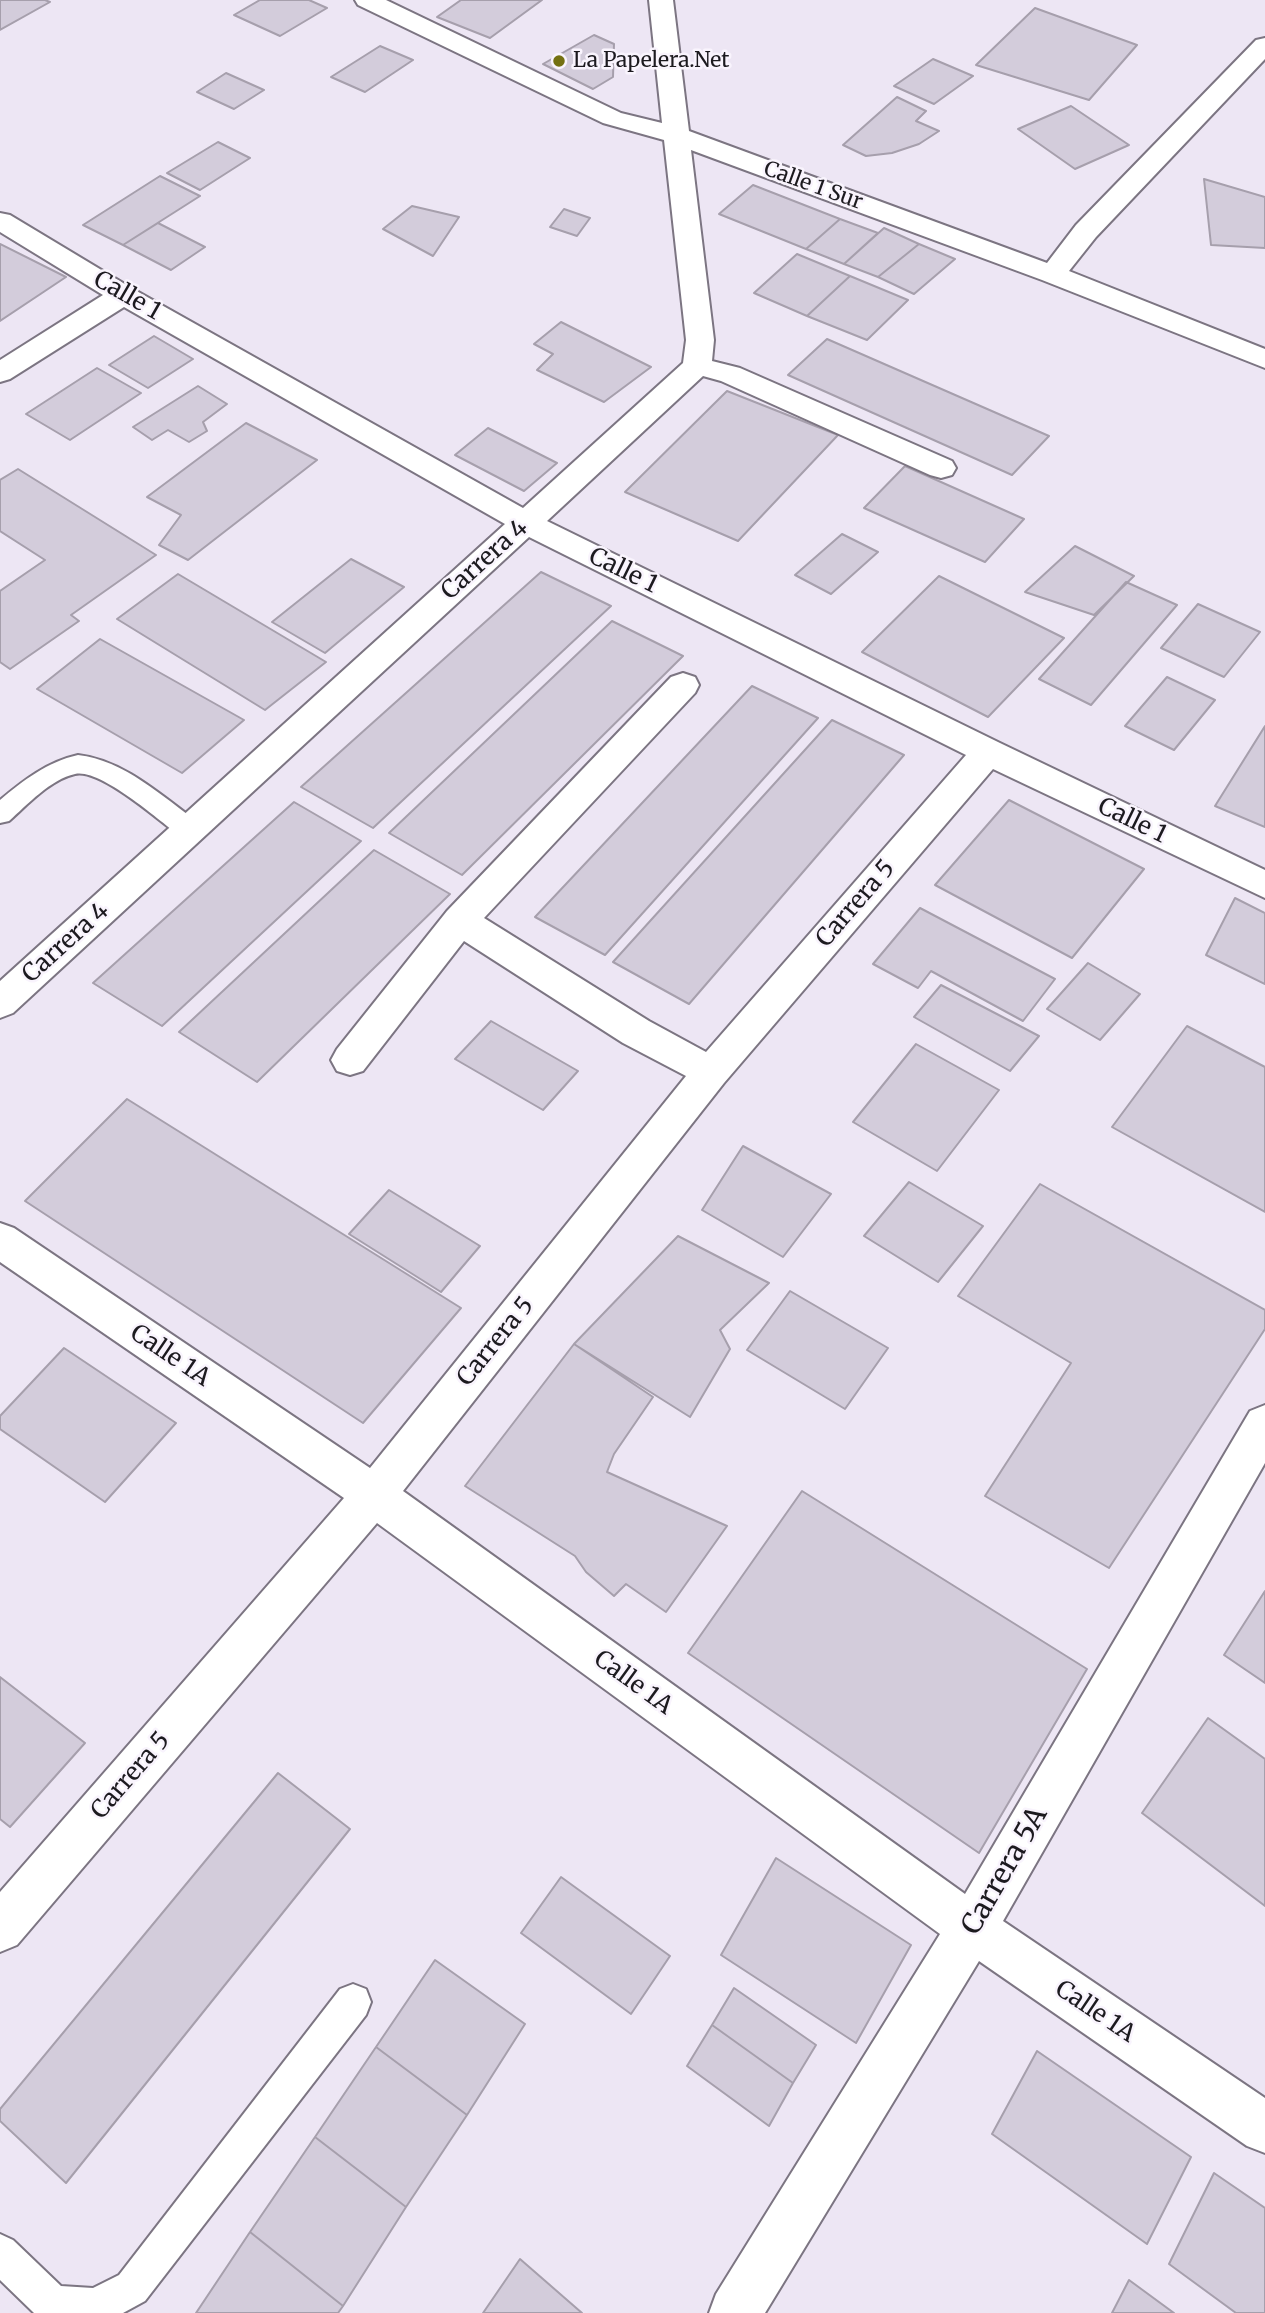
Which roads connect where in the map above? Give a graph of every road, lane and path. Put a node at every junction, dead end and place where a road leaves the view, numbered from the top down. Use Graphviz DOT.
graph roads {
  1 [pos="367,0"];
  2 [pos="661,0"];
  3 [pos="1265,45"];
  4 [pos="676,135"];
  5 [pos="0,221"];
  6 [pos="1052,274"];
  7 [pos="123,295"];
  8 [pos="1265,359"];
  9 [pos="697,366"];
  10 [pos="0,373"];
  11 [pos="941,468"];
  12 [pos="526,523"];
  13 [pos="683,685"];
  14 [pos="988,752"];
  15 [pos="0,814"];
  16 [pos="190,830"];
  17 [pos="1265,885"];
  18 [pos="460,921"];
  19 [pos="0,1003"];
  20 [pos="350,1060"];
  21 [pos="711,1072"];
  22 [pos="0,1240"];
  23 [pos="1265,1424"];
  24 [pos="374,1495"];
  25 [pos="0,1928"];
  26 [pos="972,1928"];
  27 [pos="353,2002"];
  28 [pos="1265,2128"];
  29 [pos="0,2253"];
  30 [pos="735,2313"];
  1 -- 4 [label="street, Calle 1 Sur"];
  2 -- 4 [label="street"];
  3 -- 6 [label="street"];
  4 -- 6 [label="street, Calle 1 Sur"];
  4 -- 9 [label="street"];
  5 -- 7 [label="street, Calle 1"];
  6 -- 8 [label="street, Calle 1 Sur"];
  7 -- 10 [label="street"];
  7 -- 12 [label="street, Calle 1"];
  9 -- 11 [label="street"];
  9 -- 12 [label="street, Carrera 4"];
  12 -- 14 [label="street, Calle 1"];
  12 -- 16 [label="street, Carrera 4"];
  13 -- 18 [label="street"];
  14 -- 17 [label="street, Calle 1"];
  14 -- 21 [label="street, Carrera 5"];
  15 -- 16 [label="lane"];
  16 -- 19 [label="street, Carrera 4"];
  18 -- 20 [label="street"];
  18 -- 21 [label="street"];
  21 -- 24 [label="street, Carrera 5"];
  22 -- 24 [label="street, Calle 1A"];
  23 -- 26 [label="street, Carrera 5A"];
  24 -- 25 [label="street, Carrera 5"];
  24 -- 26 [label="street, Calle 1A"];
  26 -- 28 [label="street, Calle 1A"];
  26 -- 30 [label="street, Carrera 5A"];
  27 -- 29 [label="lane"];
}
